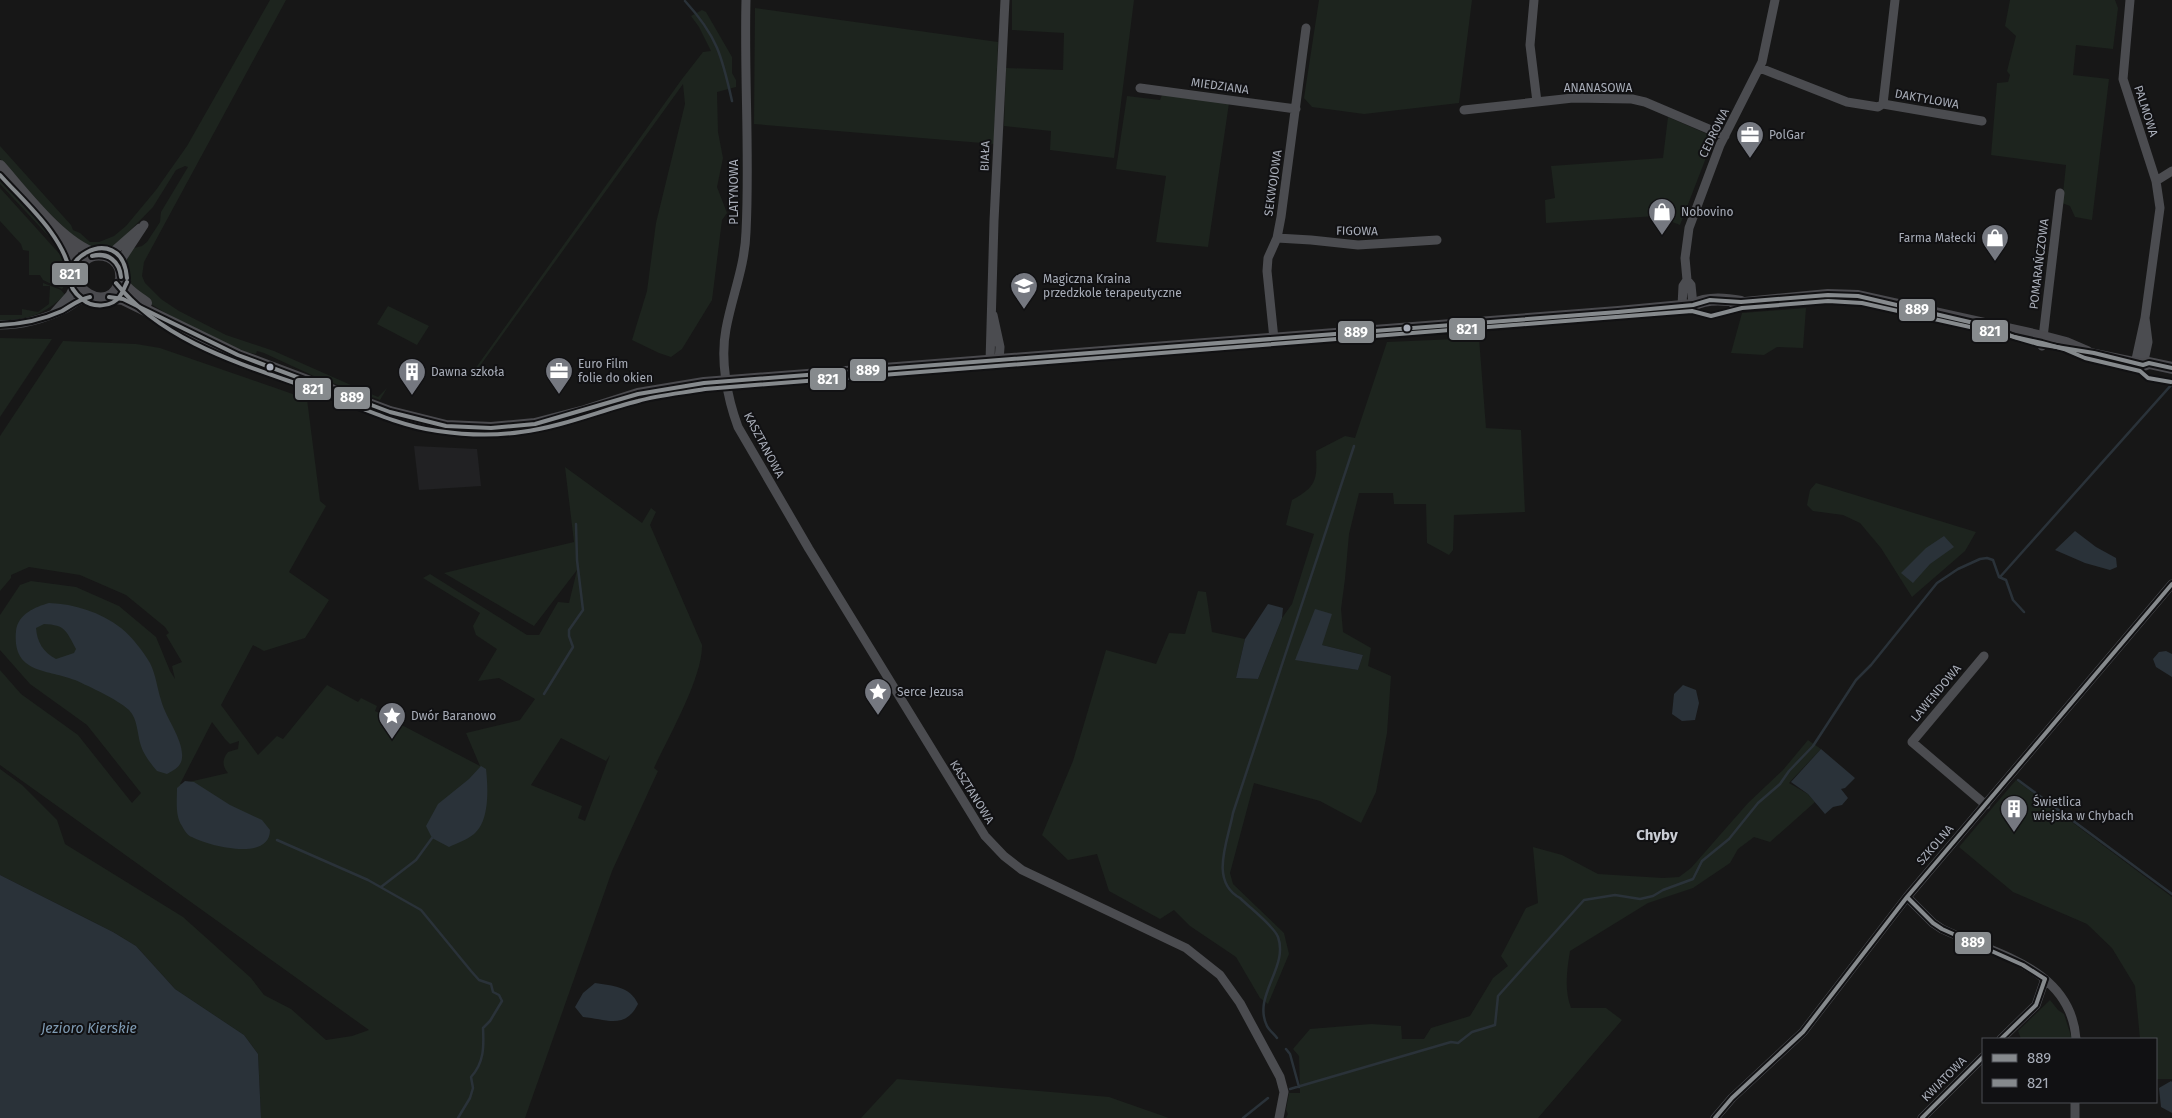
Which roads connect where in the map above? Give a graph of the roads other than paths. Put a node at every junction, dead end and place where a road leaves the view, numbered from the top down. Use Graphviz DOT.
graph roads {
  1 [pos="746,0"];
  2 [pos="1005,0"];
  3 [pos="1534,0"];
  4 [pos="1775,0"];
  5 [pos="1895,0"];
  6 [pos="2130,0"];
  7 [pos="1306,28"];
  8 [pos="1760,68"];
  9 [pos="1140,88"];
  10 [pos="1537,102"];
  11 [pos="1882,104"];
  12 [pos="1296,109"];
  13 [pos="1464,110"];
  14 [pos="1982,121"];
  15 [pos="1725,136"];
  16 [pos="0,166"];
  17 [pos="2172,171"];
  18 [pos="2156,181"];
  19 [pos="2060,193"];
  20 [pos="54,226"];
  21 [pos="1277,238"];
  22 [pos="1437,240"];
  23 [pos="101,255"];
  24 [pos="121,274"];
  25 [pos="77,278"];
  26 [pos="90,297"];
  27 [pos="109,297"];
  28 [pos="1688,305"];
  29 [pos="54,313"];
  30 [pos="163,318"];
  31 [pos="0,326"];
  32 [pos="1274,339"];
  33 [pos="2043,341"];
  34 [pos="995,361"];
  35 [pos="2139,364"];
  36 [pos="2172,368"];
  37 [pos="2172,376"];
  38 [pos="727,381"];
  39 [pos="2172,584"];
  40 [pos="1984,656"];
  41 [pos="1986,805"];
  42 [pos="1907,897"];
  43 [pos="2045,979"];
  44 [pos="2002,1038"];
  45 [pos="2076,1038"];
  46 [pos="1982,1058"];
  47 [pos="2075,1103"];
  48 [pos="1279,1118"];
  49 [pos="1715,1118"];
  50 [pos="1922,1118"];
  51 [pos="2075,1118"];
  1 -- 38 [label="street, PLATYNOWA"];
  2 -- 34 [label="street, BIAŁA"];
  3 -- 10 [label="street"];
  4 -- 8 [label="street, CEDROWA"];
  5 -- 11 [label="street, DAKTYLOWA"];
  6 -- 18 [label="street, PALMOWA"];
  7 -- 12 [label="street, SEKWOJOWA"];
  8 -- 11 [label="street"];
  8 -- 15 [label="street, CEDROWA"];
  9 -- 12 [label="street, MIEDZIANA"];
  10 -- 13 [label="street, ANANASOWA"];
  10 -- 15 [label="street, ANANASOWA"];
  11 -- 14 [label="street, DAKTYLOWA"];
  12 -- 21 [label="street, SEKWOJOWA"];
  15 -- 28 [label="street, CEDROWA"];
  16 -- 20 [label="street"];
  17 -- 18 [label="street"];
  18 -- 35 [label="street, PALMOWA"];
  19 -- 33 [label="street, POMARAŃCZOWA"];
  20 -- 23 [label="street"];
  20 -- 25 [label="street"];
  21 -- 22 [label="street, FIGOWA"];
  21 -- 32 [label="street, SEKWOJOWA"];
  23 -- 24 [label="street"];
  23 -- 24 [label="street"];
  23 -- 25 [label="street"];
  24 -- 27 [label="street"];
  24 -- 30 [label="street"];
  25 -- 26 [label="street"];
  25 -- 29 [label="street"];
  26 -- 27 [label="street"];
  26 -- 29 [label="street"];
  27 -- 30 [label="street"];
  28 -- 32 [label="street"];
  28 -- 33 [label="street"];
  29 -- 31 [label="street"];
  30 -- 38 [label="street"];
  32 -- 34 [label="street"];
  33 -- 35 [label="street"];
  34 -- 38 [label="street"];
  35 -- 36 [label="street"];
  35 -- 37 [label="street"];
  38 -- 48 [label="street, KASZTANOWA"];
  39 -- 41 [label="street, SZKOLNA"];
  40 -- 41 [label="street, LAWENDOWA"];
  41 -- 42 [label="street, SZKOLNA"];
  42 -- 43 [label="street"];
  42 -- 49 [label="street, SZKOLNA"];
  43 -- 44 [label="street"];
  43 -- 45 [label="street"];
  46 -- 50 [label="street, KWIATOWA"];
  47 -- 51 [label="street"];
}
